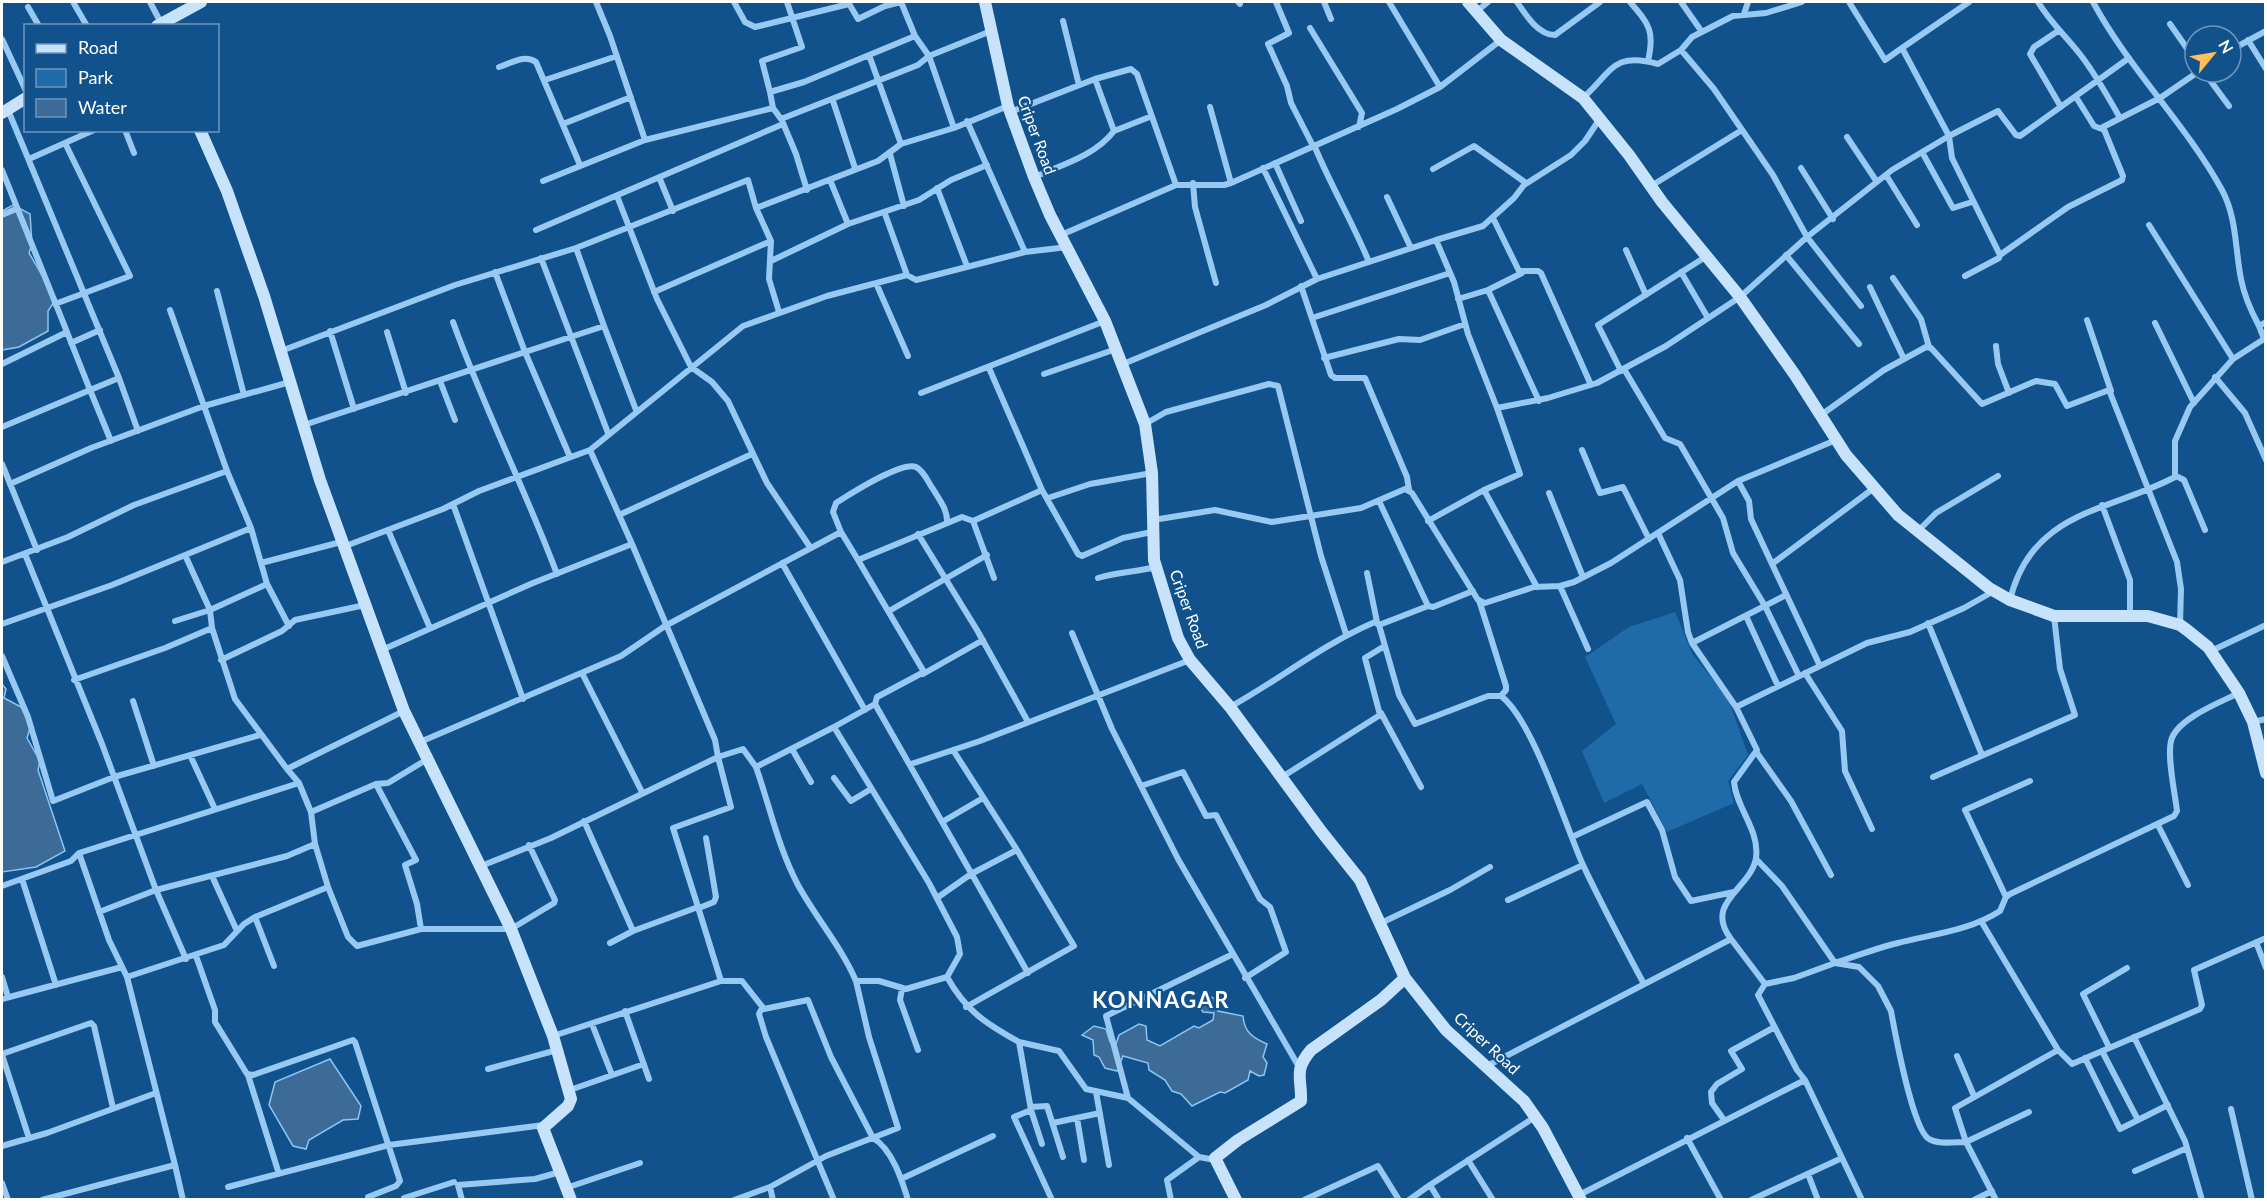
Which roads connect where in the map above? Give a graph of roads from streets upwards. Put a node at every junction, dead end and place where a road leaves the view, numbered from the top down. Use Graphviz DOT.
graph roads {
  1 [pos="73,2"];
  2 [pos="150,2"];
  3 [pos="201,2"];
  4 [pos="596,2"];
  5 [pos="734,2"];
  6 [pos="787,2"];
  7 [pos="985,2"];
  8 [pos="1276,2"];
  9 [pos="1324,2"];
  10 [pos="1389,2"];
  11 [pos="1488,2"];
  12 [pos="1517,2"];
  13 [pos="1586,2"];
  14 [pos="1600,2"];
  15 [pos="1632,2"];
  16 [pos="1681,2"];
  17 [pos="1748,2"];
  18 [pos="1802,2"];
  19 [pos="1849,2"];
  20 [pos="1969,2"];
  21 [pos="2038,2"];
  22 [pos="2093,2"];
  23 [pos="849,3"];
  24 [pos="884,4"];
  25 [pos="1472,6"];
  26 [pos="28,7"];
  27 [pos="1590,8"];
  28 [pos="1744,14"];
  29 [pos="793,18"];
  30 [pos="1331,19"];
  31 [pos="1063,21"];
  32 [pos="38,24"];
  33 [pos="86,24"];
  34 [pos="159,24"];
  35 [pos="2170,24"];
  36 [pos="1310,28"];
  37 [pos="992,31"];
  38 [pos="2058,31"];
  39 [pos="2265,31"];
  40 [pos="1702,32"];
  41 [pos="915,36"];
  42 [pos="2,39"];
  43 [pos="1501,40"];
  44 [pos="2248,40"];
  45 [pos="2183,43"];
  46 [pos="2243,43"];
  47 [pos="1902,48"];
  48 [pos="1681,50"];
  49 [pos="869,55"];
  50 [pos="617,56"];
  51 [pos="929,56"];
  52 [pos="2129,58"];
  53 [pos="1648,61"];
  54 [pos="499,67"];
  55 [pos="2265,69"];
  56 [pos="1095,79"];
  57 [pos="545,80"];
  58 [pos="881,81"];
  59 [pos="2099,81"];
  60 [pos="2183,82"];
  61 [pos="2213,84"];
  62 [pos="1079,85"];
  63 [pos="24,87"];
  64 [pos="1440,87"];
  65 [pos="770,92"];
  66 [pos="630,97"];
  67 [pos="2076,97"];
  68 [pos="2160,98"];
  69 [pos="24,99"];
  70 [pos="1583,99"];
  71 [pos="833,101"];
  72 [pos="2229,106"];
  73 [pos="1210,107"];
  74 [pos="2061,107"];
  75 [pos="773,108"];
  76 [pos="1009,109"];
  77 [pos="4,112"];
  78 [pos="1152,116"];
  79 [pos="2120,118"];
  80 [pos="1599,120"];
  81 [pos="967,121"];
  82 [pos="782,122"];
  83 [pos="563,124"];
  84 [pos="954,128"];
  85 [pos="1359,128"];
  86 [pos="2102,129"];
  87 [pos="1742,130"];
  88 [pos="1114,131"];
  89 [pos="90,132"];
  90 [pos="126,132"];
  91 [pos="201,132"];
  92 [pos="1949,136"];
  93 [pos="1847,137"];
  94 [pos="645,140"];
  95 [pos="65,143"];
  96 [pos="901,144"];
  97 [pos="1314,146"];
  98 [pos="1922,152"];
  99 [pos="134,153"];
  100 [pos="890,154"];
  101 [pos="29,159"];
  102 [pos="1275,163"];
  103 [pos="580,165"];
  104 [pos="987,165"];
  105 [pos="855,168"];
  106 [pos="1263,168"];
  107 [pos="1801,168"];
  108 [pos="1433,169"];
  109 [pos="2,170"];
  110 [pos="1886,175"];
  111 [pos="659,177"];
  112 [pos="1034,177"];
  113 [pos="830,180"];
  114 [pos="543,181"];
  115 [pos="1877,182"];
  116 [pos="1194,183"];
  117 [pos="1232,183"];
  118 [pos="1526,183"];
  119 [pos="1176,185"];
  120 [pos="1651,186"];
  121 [pos="937,188"];
  122 [pos="807,190"];
  123 [pos="617,196"];
  124 [pos="1387,197"];
  125 [pos="1972,201"];
  126 [pos="904,206"];
  127 [pos="756,208"];
  128 [pos="16,209"];
  129 [pos="673,211"];
  130 [pos="885,214"];
  131 [pos="2,215"];
  132 [pos="1493,218"];
  133 [pos="1833,219"];
  134 [pos="1301,221"];
  135 [pos="848,224"];
  136 [pos="1917,225"];
  137 [pos="2149,225"];
  138 [pos="628,228"];
  139 [pos="536,230"];
  140 [pos="1061,235"];
  141 [pos="1807,237"];
  142 [pos="1436,240"];
  143 [pos="771,241"];
  144 [pos="1069,247"];
  145 [pos="576,248"];
  146 [pos="1411,248"];
  147 [pos="1626,250"];
  148 [pos="1025,252"];
  149 [pos="1786,255"];
  150 [pos="2000,255"];
  151 [pos="1707,256"];
  152 [pos="541,258"];
  153 [pos="771,261"];
  154 [pos="1369,262"];
  155 [pos="967,266"];
  156 [pos="495,272"];
  157 [pos="1681,272"];
  158 [pos="1450,273"];
  159 [pos="1522,273"];
  160 [pos="907,275"];
  161 [pos="1965,276"];
  162 [pos="1893,278"];
  163 [pos="1317,279"];
  164 [pos="876,283"];
  165 [pos="1216,283"];
  166 [pos="1301,286"];
  167 [pos="1870,287"];
  168 [pos="1488,290"];
  169 [pos="217,291"];
  170 [pos="654,292"];
  171 [pos="85,293"];
  172 [pos="1646,295"];
  173 [pos="1740,297"];
  174 [pos="1458,299"];
  175 [pos="55,304"];
  176 [pos="1861,306"];
  177 [pos="170,310"];
  178 [pos="779,312"];
  179 [pos="1312,318"];
  180 [pos="1708,318"];
  181 [pos="2087,320"];
  182 [pos="1105,321"];
  183 [pos="453,322"];
  184 [pos="2265,322"];
  185 [pos="2155,323"];
  186 [pos="1465,324"];
  187 [pos="604,326"];
  188 [pos="2259,326"];
  189 [pos="100,330"];
  190 [pos="330,331"];
  191 [pos="67,332"];
  192 [pos="387,332"];
  193 [pos="571,336"];
  194 [pos="72,343"];
  195 [pos="1859,344"];
  196 [pos="1996,346"];
  197 [pos="1929,347"];
  198 [pos="1116,349"];
  199 [pos="280,351"];
  200 [pos="525,352"];
  201 [pos="908,356"];
  202 [pos="1324,358"];
  203 [pos="1904,359"];
  204 [pos="2233,359"];
  205 [pos="2,364"];
  206 [pos="1123,364"];
  207 [pos="691,367"];
  208 [pos="989,368"];
  209 [pos="1622,370"];
  210 [pos="471,371"];
  211 [pos="1044,374"];
  212 [pos="2215,377"];
  213 [pos="119,378"];
  214 [pos="440,381"];
  215 [pos="290,382"];
  216 [pos="1591,385"];
  217 [pos="90,390"];
  218 [pos="2110,391"];
  219 [pos="406,393"];
  220 [pos="921,393"];
  221 [pos="2010,393"];
  222 [pos="244,394"];
  223 [pos="1539,401"];
  224 [pos="2194,403"];
  225 [pos="204,406"];
  226 [pos="1497,408"];
  227 [pos="354,409"];
  228 [pos="636,410"];
  229 [pos="1821,415"];
  230 [pos="454,420"];
  231 [pos="1144,424"];
  232 [pos="303,426"];
  233 [pos="2,428"];
  234 [pos="138,431"];
  235 [pos="608,434"];
  236 [pos="1836,440"];
  237 [pos="111,441"];
  238 [pos="590,450"];
  239 [pos="1582,450"];
  240 [pos="752,454"];
  241 [pos="570,456"];
  242 [pos="2265,460"];
  243 [pos="2,464"];
  244 [pos="227,471"];
  245 [pos="1152,472"];
  246 [pos="1998,476"];
  247 [pos="2176,476"];
  248 [pos="517,477"];
  249 [pos="1738,481"];
  250 [pos="10,484"];
  251 [pos="1874,488"];
  252 [pos="2148,488"];
  253 [pos="1042,490"];
  254 [pos="1409,490"];
  255 [pos="1484,490"];
  256 [pos="1549,493"];
  257 [pos="1048,498"];
  258 [pos="1710,498"];
  259 [pos="1378,501"];
  260 [pos="453,504"];
  261 [pos="2102,505"];
  262 [pos="619,515"];
  263 [pos="1312,515"];
  264 [pos="973,521"];
  265 [pos="1428,521"];
  266 [pos="947,523"];
  267 [pos="1152,526"];
  268 [pos="251,528"];
  269 [pos="388,530"];
  270 [pos="2205,530"];
  271 [pos="841,532"];
  272 [pos="1918,532"];
  273 [pos="1658,533"];
  274 [pos="918,534"];
  275 [pos="1649,539"];
  276 [pos="632,544"];
  277 [pos="342,545"];
  278 [pos="810,547"];
  279 [pos="37,550"];
  280 [pos="25,554"];
  281 [pos="185,555"];
  282 [pos="987,555"];
  283 [pos="858,560"];
  284 [pos="2,562"];
  285 [pos="261,563"];
  286 [pos="782,563"];
  287 [pos="1772,564"];
  288 [pos="1156,567"];
  289 [pos="1367,573"];
  290 [pos="556,574"];
  291 [pos="1584,577"];
  292 [pos="994,578"];
  293 [pos="1098,578"];
  294 [pos="943,579"];
  295 [pos="267,584"];
  296 [pos="1560,586"];
  297 [pos="1537,587"];
  298 [pos="1473,591"];
  299 [pos="1994,591"];
  300 [pos="1786,595"];
  301 [pos="1479,600"];
  302 [pos="2010,600"];
  303 [pos="489,601"];
  304 [pos="366,604"];
  305 [pos="1428,606"];
  306 [pos="1765,606"];
  307 [pos="46,609"];
  308 [pos="210,610"];
  309 [pos="889,611"];
  310 [pos="1746,616"];
  311 [pos="2054,616"];
  312 [pos="2130,616"];
  313 [pos="175,621"];
  314 [pos="1378,623"];
  315 [pos="1928,623"];
  316 [pos="2,624"];
  317 [pos="2180,625"];
  318 [pos="2265,625"];
  319 [pos="289,626"];
  320 [pos="664,626"];
  321 [pos="212,628"];
  322 [pos="430,628"];
  323 [pos="1072,633"];
  324 [pos="1346,634"];
  325 [pos="983,640"];
  326 [pos="1692,643"];
  327 [pos="1383,646"];
  328 [pos="1587,649"];
  329 [pos="384,650"];
  330 [pos="2211,651"];
  331 [pos="2,656"];
  332 [pos="221,660"];
  333 [pos="1190,660"];
  334 [pos="1820,666"];
  335 [pos="582,673"];
  336 [pos="923,674"];
  337 [pos="1802,675"];
  338 [pos="74,680"];
  339 [pos="1778,686"];
  340 [pos="2239,693"];
  341 [pos="1098,694"];
  342 [pos="1501,696"];
  343 [pos="523,699"];
  344 [pos="133,701"];
  345 [pos="875,704"];
  346 [pos="1230,707"];
  347 [pos="1736,707"];
  348 [pos="865,710"];
  349 [pos="404,711"];
  350 [pos="1381,713"];
  351 [pos="2265,718"];
  352 [pos="1027,720"];
  353 [pos="2253,722"];
  354 [pos="834,727"];
  355 [pos="260,735"];
  356 [pos="420,742"];
  357 [pos="792,749"];
  358 [pos="953,750"];
  359 [pos="1757,753"];
  360 [pos="190,755"];
  361 [pos="1982,755"];
  362 [pos="718,757"];
  363 [pos="426,760"];
  364 [pos="910,764"];
  365 [pos="154,766"];
  366 [pos="756,766"];
  367 [pos="287,769"];
  368 [pos="2265,773"];
  369 [pos="114,777"];
  370 [pos="1282,777"];
  371 [pos="1933,777"];
  372 [pos="834,778"];
  373 [pos="2030,781"];
  374 [pos="811,782"];
  375 [pos="299,783"];
  376 [pos="376,784"];
  377 [pos="1141,786"];
  378 [pos="1421,787"];
  379 [pos="871,789"];
  380 [pos="642,792"];
  381 [pos="983,798"];
  382 [pos="215,809"];
  383 [pos="311,812"];
  384 [pos="584,821"];
  385 [pos="942,822"];
  386 [pos="2158,825"];
  387 [pos="1872,830"];
  388 [pos="135,835"];
  389 [pos="1572,837"];
  390 [pos="706,838"];
  391 [pos="315,844"];
  392 [pos="529,845"];
  393 [pos="1017,850"];
  394 [pos="79,853"];
  395 [pos="1756,859"];
  396 [pos="1583,865"];
  397 [pos="481,866"];
  398 [pos="1490,867"];
  399 [pos="971,874"];
  400 [pos="1831,875"];
  401 [pos="212,876"];
  402 [pos="22,879"];
  403 [pos="2188,885"];
  404 [pos="2,886"];
  405 [pos="328,887"];
  406 [pos="156,890"];
  407 [pos="1734,891"];
  408 [pos="2006,897"];
  409 [pos="937,898"];
  410 [pos="1508,900"];
  411 [pos="699,908"];
  412 [pos="99,912"];
  413 [pos="255,917"];
  414 [pos="1982,921"];
  415 [pos="1381,923"];
  416 [pos="511,928"];
  417 [pos="421,929"];
  418 [pos="237,931"];
  419 [pos="633,931"];
  420 [pos="2265,938"];
  421 [pos="1731,939"];
  422 [pos="610,942"];
  423 [pos="2256,942"];
  424 [pos="1232,954"];
  425 [pos="196,956"];
  426 [pos="186,959"];
  427 [pos="1835,963"];
  428 [pos="274,966"];
  429 [pos="122,967"];
  430 [pos="2127,968"];
  431 [pos="2265,968"];
  432 [pos="1028,973"];
  433 [pos="2,977"];
  434 [pos="127,977"];
  435 [pos="947,977"];
  436 [pos="1245,978"];
  437 [pos="1405,978"];
  438 [pos="721,981"];
  439 [pos="856,981"];
  440 [pos="56,984"];
  441 [pos="1644,984"];
  442 [pos="1765,984"];
  443 [pos="902,989"];
  444 [pos="5,998"];
  445 [pos="966,1007"];
  446 [pos="762,1008"];
  447 [pos="625,1011"];
  448 [pos="592,1024"];
  449 [pos="1773,1028"];
  450 [pos="553,1036"];
  451 [pos="2134,1037"];
  452 [pos="1019,1042"];
  453 [pos="2109,1047"];
  454 [pos="557,1050"];
  455 [pos="918,1050"];
  456 [pos="2058,1050"];
  457 [pos="2102,1051"];
  458 [pos="2,1055"];
  459 [pos="1957,1056"];
  460 [pos="2085,1058"];
  461 [pos="644,1064"];
  462 [pos="1488,1066"];
  463 [pos="1299,1067"];
  464 [pos="488,1069"];
  465 [pos="248,1075"];
  466 [pos="612,1075"];
  467 [pos="649,1078"];
  468 [pos="1806,1080"];
  469 [pos="570,1090"];
  470 [pos="1096,1092"];
  471 [pos="156,1093"];
  472 [pos="1974,1096"];
  473 [pos="1128,1098"];
  474 [pos="2168,1105"];
  475 [pos="113,1108"];
  476 [pos="1031,1108"];
  477 [pos="2231,1109"];
  478 [pos="2029,1112"];
  479 [pos="1100,1113"];
  480 [pos="1535,1117"];
  481 [pos="1077,1118"];
  482 [pos="1724,1120"];
  483 [pos="2138,1120"];
  484 [pos="1053,1123"];
  485 [pos="544,1125"];
  486 [pos="993,1136"];
  487 [pos="29,1138"];
  488 [pos="873,1138"];
  489 [pos="1687,1138"];
  490 [pos="1966,1142"];
  491 [pos="1042,1144"];
  492 [pos="389,1145"];
  493 [pos="2,1146"];
  494 [pos="2187,1148"];
  495 [pos="1063,1157"];
  496 [pos="1199,1157"];
  497 [pos="1842,1158"];
  498 [pos="1084,1160"];
  499 [pos="1215,1160"];
  500 [pos="1468,1160"];
  501 [pos="816,1162"];
  502 [pos="640,1163"];
  503 [pos="175,1165"];
  504 [pos="1109,1166"];
  505 [pos="2135,1171"];
  506 [pos="560,1172"];
  507 [pos="279,1174"];
  508 [pos="1808,1174"];
  509 [pos="901,1179"];
  510 [pos="454,1182"];
  511 [pos="2,1183"];
  512 [pos="400,1184"];
  513 [pos="1430,1185"];
  514 [pos="228,1187"];
  515 [pos="770,1187"];
  516 [pos="1992,1191"];
  517 [pos="569,1194"];
  518 [pos="1580,1197"];
  519 [pos="368,1198"];
  520 [pos="404,1199"];
  521 [pos="1305,1199"];
  522 [pos="8,1200"];
  523 [pos="42,1200"];
  524 [pos="183,1200"];
  525 [pos="359,1200"];
  526 [pos="462,1200"];
  527 [pos="734,1200"];
  528 [pos="773,1200"];
  529 [pos="834,1200"];
  530 [pos="908,1200"];
  531 [pos="1052,1200"];
  532 [pos="1171,1200"];
  533 [pos="1236,1200"];
  534 [pos="1399,1200"];
  535 [pos="1409,1200"];
  536 [pos="1439,1200"];
  537 [pos="1493,1200"];
  538 [pos="1721,1200"];
  539 [pos="1751,1200"];
  540 [pos="1818,1200"];
  541 [pos="1862,1200"];
  542 [pos="1974,1200"];
  543 [pos="1996,1200"];
  544 [pos="2202,1200"];
  545 [pos="2252,1200"];
  1 -- 33 [label="street"];
  2 -- 34 [label="street"];
  3 -- 34 [label="street"];
  4 -- 50 [label="street"];
  5 -- 29 [label="street"];
  6 -- 29 [label="street"];
  7 -- 37 [label="street, Criper Road"];
  8 -- 97 [label="street"];
  9 -- 30 [label="street"];
  10 -- 64 [label="street"];
  11 -- 25 [label="street"];
  12 -- 27 [label="street"];
  13 -- 27 [label="street"];
  14 -- 27 [label="street"];
  15 -- 53 [label="street"];
  16 -- 40 [label="street"];
  17 -- 28 [label="street"];
  18 -- 28 [label="street"];
  19 -- 47 [label="street"];
  20 -- 47 [label="street"];
  21 -- 38 [label="street"];
  22 -- 52 [label="street"];
  23 -- 24 [label="street"];
  23 -- 29 [label="street"];
  24 -- 41 [label="street"];
  25 -- 43 [label="street"];
  26 -- 32 [label="street"];
  28 -- 40 [label="street"];
  29 -- 65 [label="street"];
  31 -- 62 [label="street"];
  35 -- 45 [label="street"];
  36 -- 85 [label="street"];
  37 -- 51 [label="street"];
  37 -- 76 [label="street, Criper Road"];
  38 -- 59 [label="street"];
  38 -- 74 [label="street"];
  39 -- 44 [label="street"];
  40 -- 48 [label="street"];
  41 -- 49 [label="street"];
  41 -- 51 [label="street"];
  42 -- 63 [label="street"];
  43 -- 64 [label="street"];
  43 -- 70 [label="street"];
  44 -- 46 [label="street"];
  44 -- 55 [label="street"];
  47 -- 92 [label="street"];
  48 -- 53 [label="street"];
  48 -- 87 [label="street"];
  49 -- 58 [label="street"];
  49 -- 65 [label="street"];
  50 -- 57 [label="street"];
  50 -- 66 [label="street"];
  51 -- 58 [label="street"];
  51 -- 84 [label="street"];
  52 -- 59 [label="street"];
  52 -- 68 [label="street"];
  53 -- 70 [label="street"];
  54 -- 57 [label="street"];
  56 -- 62 [label="street"];
  56 -- 78 [label="street"];
  56 -- 88 [label="street"];
  57 -- 83 [label="street"];
  58 -- 71 [label="street"];
  58 -- 96 [label="street"];
  59 -- 67 [label="street"];
  59 -- 79 [label="street"];
  60 -- 68 [label="street"];
  61 -- 72 [label="street"];
  62 -- 76 [label="street"];
  64 -- 85 [label="street"];
  65 -- 75 [label="street"];
  66 -- 83 [label="street"];
  66 -- 94 [label="street"];
  67 -- 74 [label="street"];
  67 -- 86 [label="street"];
  68 -- 79 [label="street"];
  68 -- 188 [label="street"];
  69 -- 77 [label="street"];
  70 -- 80 [label="street"];
  71 -- 82 [label="street"];
  71 -- 105 [label="street"];
  73 -- 117 [label="street"];
  74 -- 92 [label="street"];
  75 -- 82 [label="street"];
  75 -- 94 [label="street"];
  76 -- 81 [label="street"];
  76 -- 112 [label="street, Criper Road"];
  77 -- 101 [label="street"];
  78 -- 88 [label="street"];
  78 -- 119 [label="street"];
  79 -- 86 [label="street"];
  80 -- 118 [label="street"];
  80 -- 120 [label="street"];
  81 -- 84 [label="street"];
  81 -- 104 [label="street"];
  82 -- 111 [label="street"];
  82 -- 122 [label="street"];
  83 -- 103 [label="street"];
  84 -- 96 [label="street"];
  85 -- 97 [label="street"];
  86 -- 150 [label="street"];
  87 -- 120 [label="street"];
  87 -- 141 [label="street"];
  88 -- 112 [label="street"];
  89 -- 95 [label="street"];
  90 -- 99 [label="street"];
  91 -- 199 [label="street"];
  92 -- 98 [label="street"];
  92 -- 125 [label="street"];
  93 -- 115 [label="street"];
  94 -- 103 [label="street"];
  95 -- 101 [label="street"];
  95 -- 171 [label="street"];
  96 -- 100 [label="street"];
  97 -- 102 [label="street"];
  97 -- 154 [label="street"];
  98 -- 110 [label="street"];
  98 -- 125 [label="street"];
  100 -- 105 [label="street"];
  100 -- 126 [label="street"];
  101 -- 171 [label="street"];
  102 -- 106 [label="street"];
  102 -- 134 [label="street"];
  103 -- 114 [label="street"];
  104 -- 121 [label="street"];
  104 -- 148 [label="street"];
  105 -- 113 [label="street"];
  106 -- 117 [label="street"];
  106 -- 163 [label="street"];
  107 -- 133 [label="street"];
  108 -- 118 [label="street"];
  109 -- 128 [label="street"];
  110 -- 115 [label="street"];
  110 -- 136 [label="street"];
  111 -- 123 [label="street"];
  111 -- 129 [label="street"];
  112 -- 140 [label="street, Criper Road"];
  113 -- 122 [label="street"];
  113 -- 135 [label="street"];
  115 -- 133 [label="street"];
  116 -- 117 [label="street"];
  116 -- 119 [label="street"];
  116 -- 165 [label="street"];
  118 -- 132 [label="street"];
  119 -- 140 [label="street"];
  120 -- 151 [label="street"];
  121 -- 126 [label="street"];
  121 -- 155 [label="street"];
  122 -- 127 [label="street"];
  123 -- 138 [label="street"];
  123 -- 139 [label="street"];
  124 -- 146 [label="street"];
  125 -- 150 [label="street"];
  126 -- 130 [label="street"];
  127 -- 129 [label="street"];
  127 -- 143 [label="street"];
  128 -- 131 [label="street"];
  128 -- 175 [label="street"];
  129 -- 138 [label="street"];
  130 -- 135 [label="street"];
  130 -- 160 [label="street"];
  132 -- 142 [label="street"];
  132 -- 159 [label="street"];
  133 -- 141 [label="street"];
  135 -- 153 [label="street"];
  137 -- 204 [label="street"];
  138 -- 145 [label="street"];
  138 -- 170 [label="street"];
  140 -- 144 [label="street, Criper Road"];
  141 -- 149 [label="street"];
  141 -- 176 [label="street"];
  142 -- 146 [label="street"];
  142 -- 158 [label="street"];
  143 -- 153 [label="street"];
  143 -- 170 [label="street"];
  144 -- 148 [label="street"];
  144 -- 182 [label="street, Criper Road"];
  145 -- 152 [label="street"];
  145 -- 187 [label="street"];
  146 -- 154 [label="street"];
  147 -- 172 [label="street"];
  148 -- 155 [label="street"];
  149 -- 173 [label="street"];
  149 -- 195 [label="street"];
  150 -- 161 [label="street"];
  151 -- 157 [label="street"];
  151 -- 173 [label="street"];
  152 -- 156 [label="street"];
  152 -- 193 [label="street"];
  153 -- 178 [label="street"];
  154 -- 163 [label="street"];
  155 -- 160 [label="street"];
  156 -- 190 [label="street"];
  156 -- 200 [label="street"];
  157 -- 172 [label="street"];
  157 -- 180 [label="street"];
  158 -- 174 [label="street"];
  158 -- 179 [label="street"];
  159 -- 168 [label="street"];
  159 -- 216 [label="street"];
  160 -- 164 [label="street"];
  162 -- 197 [label="street"];
  163 -- 166 [label="street"];
  164 -- 178 [label="street"];
  164 -- 201 [label="street"];
  166 -- 179 [label="street"];
  166 -- 206 [label="street"];
  167 -- 203 [label="street"];
  168 -- 174 [label="street"];
  168 -- 223 [label="street"];
  169 -- 222 [label="street"];
  170 -- 207 [label="street"];
  171 -- 175 [label="street"];
  171 -- 189 [label="street"];
  172 -- 209 [label="street"];
  173 -- 180 [label="street"];
  173 -- 229 [label="street"];
  174 -- 186 [label="street"];
  175 -- 191 [label="street"];
  177 -- 225 [label="street"];
  178 -- 207 [label="street"];
  179 -- 202 [label="street"];
  180 -- 209 [label="street"];
  181 -- 218 [label="street"];
  182 -- 198 [label="street, Criper Road"];
  182 -- 208 [label="street"];
  183 -- 210 [label="street"];
  184 -- 188 [label="street"];
  185 -- 224 [label="street"];
  186 -- 202 [label="street"];
  186 -- 226 [label="street"];
  187 -- 193 [label="street"];
  187 -- 228 [label="street"];
  188 -- 204 [label="street"];
  189 -- 194 [label="street"];
  189 -- 213 [label="street"];
  190 -- 199 [label="street"];
  190 -- 227 [label="street"];
  191 -- 194 [label="street"];
  191 -- 205 [label="street"];
  192 -- 219 [label="street"];
  193 -- 200 [label="street"];
  193 -- 235 [label="street"];
  194 -- 217 [label="street"];
  196 -- 221 [label="street"];
  197 -- 203 [label="street"];
  197 -- 221 [label="street"];
  198 -- 206 [label="street, Criper Road"];
  198 -- 211 [label="street"];
  199 -- 215 [label="street"];
  200 -- 210 [label="street"];
  200 -- 241 [label="street"];
  202 -- 254 [label="street"];
  203 -- 229 [label="street"];
  204 -- 212 [label="street"];
  206 -- 231 [label="street, Criper Road"];
  207 -- 228 [label="street"];
  207 -- 240 [label="street"];
  208 -- 220 [label="street"];
  208 -- 253 [label="street"];
  209 -- 216 [label="street"];
  209 -- 258 [label="street"];
  210 -- 214 [label="street"];
  210 -- 248 [label="street"];
  212 -- 224 [label="street"];
  212 -- 242 [label="street"];
  213 -- 217 [label="street"];
  213 -- 234 [label="street"];
  214 -- 219 [label="street"];
  214 -- 230 [label="street"];
  215 -- 222 [label="street"];
  215 -- 232 [label="street"];
  216 -- 223 [label="street"];
  217 -- 233 [label="street"];
  217 -- 237 [label="street"];
  218 -- 221 [label="street"];
  218 -- 252 [label="street"];
  219 -- 227 [label="street"];
  222 -- 225 [label="street"];
  223 -- 226 [label="street"];
  224 -- 247 [label="street"];
  225 -- 234 [label="street"];
  225 -- 244 [label="street"];
  226 -- 255 [label="street"];
  227 -- 232 [label="street"];
  228 -- 235 [label="street"];
  229 -- 236 [label="street"];
  231 -- 245 [label="street, Criper Road"];
  231 -- 263 [label="street"];
  232 -- 277 [label="street"];
  234 -- 237 [label="street"];
  235 -- 238 [label="street"];
  236 -- 249 [label="street"];
  236 -- 251 [label="street"];
  237 -- 250 [label="street"];
  238 -- 241 [label="street"];
  238 -- 262 [label="street"];
  239 -- 275 [label="street"];
  240 -- 262 [label="street"];
  240 -- 278 [label="street"];
  241 -- 248 [label="street"];
  243 -- 250 [label="street"];
  244 -- 268 [label="street"];
  244 -- 279 [label="street"];
  245 -- 257 [label="street"];
  245 -- 267 [label="street, Criper Road"];
  246 -- 272 [label="street"];
  247 -- 252 [label="street"];
  247 -- 270 [label="street"];
  248 -- 260 [label="street"];
  248 -- 290 [label="street"];
  249 -- 258 [label="street"];
  249 -- 287 [label="street"];
  250 -- 279 [label="street"];
  251 -- 272 [label="street"];
  251 -- 287 [label="street"];
  252 -- 261 [label="street"];
  252 -- 317 [label="street"];
  253 -- 257 [label="street"];
  253 -- 264 [label="street"];
  254 -- 259 [label="street"];
  254 -- 265 [label="street"];
  255 -- 265 [label="street"];
  255 -- 297 [label="street"];
  256 -- 291 [label="street"];
  257 -- 267 [label="street"];
  258 -- 273 [label="street"];
  258 -- 306 [label="street"];
  259 -- 263 [label="street"];
  259 -- 305 [label="street"];
  260 -- 269 [label="street"];
  260 -- 303 [label="street"];
  261 -- 302 [label="street"];
  261 -- 312 [label="street"];
  262 -- 276 [label="street"];
  263 -- 267 [label="street"];
  263 -- 324 [label="street"];
  264 -- 266 [label="street"];
  264 -- 282 [label="street"];
  265 -- 298 [label="street"];
  266 -- 271 [label="street"];
  266 -- 274 [label="street"];
  267 -- 288 [label="street, Criper Road"];
  268 -- 281 [label="street"];
  268 -- 285 [label="street"];
  269 -- 277 [label="street"];
  269 -- 322 [label="street"];
  271 -- 278 [label="street"];
  271 -- 283 [label="street"];
  272 -- 299 [label="street"];
  273 -- 275 [label="street"];
  273 -- 326 [label="street"];
  274 -- 283 [label="street"];
  274 -- 294 [label="street"];
  275 -- 291 [label="street"];
  276 -- 290 [label="street"];
  276 -- 320 [label="street"];
  277 -- 285 [label="street"];
  277 -- 304 [label="street"];
  278 -- 286 [label="street"];
  279 -- 280 [label="street"];
  280 -- 284 [label="street"];
  280 -- 307 [label="street"];
  281 -- 307 [label="street"];
  281 -- 308 [label="street"];
  282 -- 292 [label="street"];
  282 -- 294 [label="street"];
  283 -- 309 [label="street"];
  285 -- 295 [label="street"];
  286 -- 320 [label="street"];
  286 -- 348 [label="street"];
  287 -- 300 [label="street"];
  288 -- 293 [label="street"];
  288 -- 333 [label="street, Criper Road"];
  289 -- 314 [label="street"];
  290 -- 303 [label="street"];
  291 -- 296 [label="street"];
  294 -- 309 [label="street"];
  294 -- 325 [label="street"];
  295 -- 308 [label="street"];
  295 -- 319 [label="street"];
  296 -- 297 [label="street"];
  296 -- 328 [label="street"];
  297 -- 301 [label="street"];
  298 -- 301 [label="street"];
  298 -- 305 [label="street"];
  299 -- 302 [label="street"];
  299 -- 315 [label="street"];
  300 -- 306 [label="street"];
  300 -- 334 [label="street"];
  301 -- 342 [label="street"];
  302 -- 311 [label="street"];
  303 -- 322 [label="street"];
  303 -- 343 [label="street"];
  304 -- 319 [label="street"];
  304 -- 329 [label="street"];
  305 -- 314 [label="street"];
  306 -- 310 [label="street"];
  306 -- 337 [label="street"];
  307 -- 316 [label="street"];
  307 -- 338 [label="street"];
  308 -- 313 [label="street"];
  308 -- 321 [label="street"];
  309 -- 336 [label="street"];
  310 -- 326 [label="street"];
  310 -- 339 [label="street"];
  311 -- 312 [label="street"];
  311 -- 361 [label="street"];
  312 -- 317 [label="street"];
  314 -- 324 [label="street"];
  314 -- 327 [label="street"];
  315 -- 334 [label="street"];
  315 -- 361 [label="street"];
  317 -- 330 [label="street"];
  318 -- 330 [label="street"];
  319 -- 332 [label="street"];
  320 -- 335 [label="street"];
  320 -- 362 [label="street"];
  321 -- 332 [label="street"];
  321 -- 338 [label="street"];
  322 -- 329 [label="street"];
  323 -- 341 [label="street"];
  324 -- 346 [label="street"];
  325 -- 336 [label="street"];
  325 -- 352 [label="street"];
  326 -- 347 [label="street"];
  327 -- 342 [label="street"];
  327 -- 350 [label="street"];
  329 -- 349 [label="street"];
  330 -- 340 [label="street"];
  331 -- 369 [label="street"];
  332 -- 355 [label="street"];
  333 -- 341 [label="street"];
  333 -- 346 [label="street, Criper Road"];
  334 -- 337 [label="street"];
  335 -- 343 [label="street"];
  335 -- 380 [label="street"];
  336 -- 345 [label="street"];
  337 -- 339 [label="street"];
  337 -- 387 [label="street"];
  338 -- 369 [label="street"];
  339 -- 347 [label="street"];
  340 -- 353 [label="street"];
  340 -- 386 [label="street"];
  341 -- 352 [label="street"];
  341 -- 377 [label="street"];
  342 -- 389 [label="street"];
  343 -- 356 [label="street"];
  344 -- 365 [label="street"];
  345 -- 348 [label="street"];
  345 -- 364 [label="street"];
  346 -- 370 [label="street, Criper Road"];
  347 -- 359 [label="street"];
  348 -- 354 [label="street"];
  349 -- 356 [label="street"];
  349 -- 367 [label="street"];
  350 -- 370 [label="street"];
  350 -- 378 [label="street"];
  351 -- 353 [label="street"];
  352 -- 358 [label="street"];
  353 -- 368 [label="street"];
  354 -- 357 [label="street"];
  354 -- 379 [label="street"];
  355 -- 360 [label="street"];
  355 -- 367 [label="street"];
  356 -- 363 [label="street"];
  357 -- 366 [label="street"];
  357 -- 374 [label="street"];
  358 -- 364 [label="street"];
  358 -- 381 [label="street"];
  359 -- 395 [label="street"];
  359 -- 400 [label="street"];
  360 -- 365 [label="street"];
  360 -- 382 [label="street"];
  361 -- 371 [label="street"];
  362 -- 366 [label="street"];
  362 -- 380 [label="street"];
  362 -- 411 [label="street"];
  363 -- 376 [label="street"];
  363 -- 397 [label="street"];
  364 -- 385 [label="street"];
  365 -- 369 [label="street"];
  366 -- 439 [label="street"];
  367 -- 375 [label="street"];
  369 -- 388 [label="street"];
  370 -- 415 [label="street, Criper Road"];
  372 -- 379 [label="street"];
  373 -- 408 [label="street"];
  375 -- 382 [label="street"];
  375 -- 383 [label="street"];
  376 -- 383 [label="street"];
  376 -- 417 [label="street"];
  377 -- 424 [label="street"];
  377 -- 436 [label="street"];
  379 -- 409 [label="street"];
  380 -- 384 [label="street"];
  381 -- 385 [label="street"];
  381 -- 393 [label="street"];
  382 -- 388 [label="street"];
  383 -- 391 [label="street"];
  384 -- 392 [label="street"];
  384 -- 419 [label="street"];
  385 -- 399 [label="street"];
  386 -- 403 [label="street"];
  386 -- 408 [label="street"];
  388 -- 394 [label="street"];
  388 -- 406 [label="street"];
  389 -- 396 [label="street"];
  389 -- 407 [label="street"];
  390 -- 411 [label="street"];
  391 -- 401 [label="street"];
  391 -- 405 [label="street"];
  392 -- 397 [label="street"];
  392 -- 416 [label="street"];
  393 -- 399 [label="street"];
  393 -- 432 [label="street"];
  394 -- 402 [label="street"];
  394 -- 412 [label="street"];
  395 -- 407 [label="street"];
  395 -- 427 [label="street"];
  396 -- 410 [label="street"];
  396 -- 441 [label="street"];
  397 -- 416 [label="street"];
  398 -- 415 [label="street"];
  399 -- 409 [label="street"];
  399 -- 432 [label="street"];
  401 -- 406 [label="street"];
  401 -- 418 [label="street"];
  402 -- 404 [label="street"];
  402 -- 440 [label="street"];
  405 -- 413 [label="street"];
  405 -- 417 [label="street"];
  406 -- 412 [label="street"];
  406 -- 426 [label="street"];
  407 -- 421 [label="street"];
  408 -- 414 [label="street"];
  409 -- 435 [label="street"];
  411 -- 419 [label="street"];
  411 -- 438 [label="street"];
  412 -- 429 [label="street"];
  413 -- 418 [label="street"];
  413 -- 428 [label="street"];
  414 -- 427 [label="street"];
  414 -- 456 [label="street"];
  415 -- 437 [label="street, Criper Road"];
  416 -- 417 [label="street"];
  416 -- 450 [label="street"];
  418 -- 425 [label="street"];
  419 -- 422 [label="street"];
  420 -- 423 [label="street"];
  421 -- 441 [label="street"];
  421 -- 442 [label="street"];
  423 -- 431 [label="street"];
  423 -- 451 [label="street"];
  424 -- 436 [label="street"];
  424 -- 473 [label="street"];
  425 -- 426 [label="street"];
  425 -- 465 [label="street"];
  426 -- 434 [label="street"];
  427 -- 442 [label="street"];
  427 -- 490 [label="street"];
  429 -- 434 [label="street"];
  429 -- 440 [label="street"];
  430 -- 453 [label="street"];
  432 -- 445 [label="street"];
  433 -- 444 [label="street"];
  434 -- 471 [label="street"];
  435 -- 443 [label="street"];
  435 -- 445 [label="street"];
  436 -- 463 [label="street"];
  437 -- 462 [label="street, Criper Road"];
  437 -- 463 [label="street"];
  438 -- 446 [label="street"];
  438 -- 447 [label="street"];
  439 -- 443 [label="street"];
  439 -- 488 [label="street"];
  440 -- 444 [label="street"];
  441 -- 462 [label="street"];
  442 -- 449 [label="street"];
  443 -- 455 [label="street"];
  445 -- 452 [label="street"];
  446 -- 488 [label="street"];
  446 -- 501 [label="street"];
  447 -- 448 [label="street"];
  447 -- 461 [label="street"];
  448 -- 450 [label="street"];
  448 -- 466 [label="street"];
  449 -- 468 [label="street"];
  449 -- 482 [label="street"];
  450 -- 454 [label="street"];
  451 -- 453 [label="street"];
  451 -- 474 [label="street"];
  452 -- 470 [label="street"];
  452 -- 476 [label="street"];
  453 -- 457 [label="street"];
  454 -- 464 [label="street"];
  454 -- 469 [label="street"];
  456 -- 460 [label="street"];
  456 -- 472 [label="street"];
  457 -- 460 [label="street"];
  457 -- 483 [label="street"];
  458 -- 475 [label="street"];
  458 -- 487 [label="street"];
  459 -- 472 [label="street"];
  460 -- 483 [label="street"];
  461 -- 466 [label="street"];
  461 -- 467 [label="street"];
  462 -- 480 [label="street, Criper Road"];
  463 -- 499 [label="street"];
  465 -- 492 [label="street"];
  465 -- 507 [label="street"];
  466 -- 469 [label="street"];
  468 -- 482 [label="street"];
  468 -- 497 [label="street"];
  469 -- 485 [label="street"];
  470 -- 473 [label="street"];
  470 -- 479 [label="street"];
  471 -- 475 [label="street"];
  471 -- 503 [label="street"];
  472 -- 490 [label="street"];
  473 -- 496 [label="street"];
  474 -- 483 [label="street"];
  474 -- 494 [label="street"];
  475 -- 487 [label="street"];
  476 -- 484 [label="street"];
  476 -- 491 [label="street"];
  476 -- 531 [label="street"];
  477 -- 545 [label="street"];
  478 -- 490 [label="street"];
  479 -- 481 [label="street"];
  479 -- 504 [label="street"];
  480 -- 500 [label="street"];
  480 -- 518 [label="street, Criper Road"];
  481 -- 484 [label="street"];
  481 -- 498 [label="street"];
  482 -- 489 [label="street"];
  484 -- 495 [label="street"];
  485 -- 492 [label="street"];
  485 -- 506 [label="street"];
  486 -- 509 [label="street"];
  487 -- 493 [label="street"];
  488 -- 501 [label="street"];
  488 -- 509 [label="street"];
  489 -- 518 [label="street"];
  489 -- 538 [label="street"];
  490 -- 516 [label="street"];
  492 -- 507 [label="street"];
  492 -- 512 [label="street"];
  494 -- 505 [label="street"];
  494 -- 544 [label="street"];
  496 -- 499 [label="street"];
  496 -- 532 [label="street"];
  497 -- 508 [label="street"];
  497 -- 541 [label="street"];
  499 -- 533 [label="street"];
  500 -- 513 [label="street"];
  500 -- 537 [label="street"];
  501 -- 515 [label="street"];
  501 -- 529 [label="street"];
  502 -- 517 [label="street"];
  503 -- 523 [label="street"];
  503 -- 524 [label="street"];
  506 -- 517 [label="street"];
  506 -- 526 [label="street"];
  507 -- 514 [label="street"];
  508 -- 539 [label="street"];
  508 -- 540 [label="street"];
  509 -- 530 [label="street"];
  510 -- 520 [label="street"];
  511 -- 522 [label="street"];
  512 -- 519 [label="street"];
  512 -- 520 [label="street"];
  513 -- 535 [label="street"];
  513 -- 536 [label="street"];
  515 -- 527 [label="street"];
  515 -- 528 [label="street"];
  516 -- 542 [label="street"];
  516 -- 543 [label="street"];
  519 -- 525 [label="street"];
  521 -- 534 [label="street"];
}
